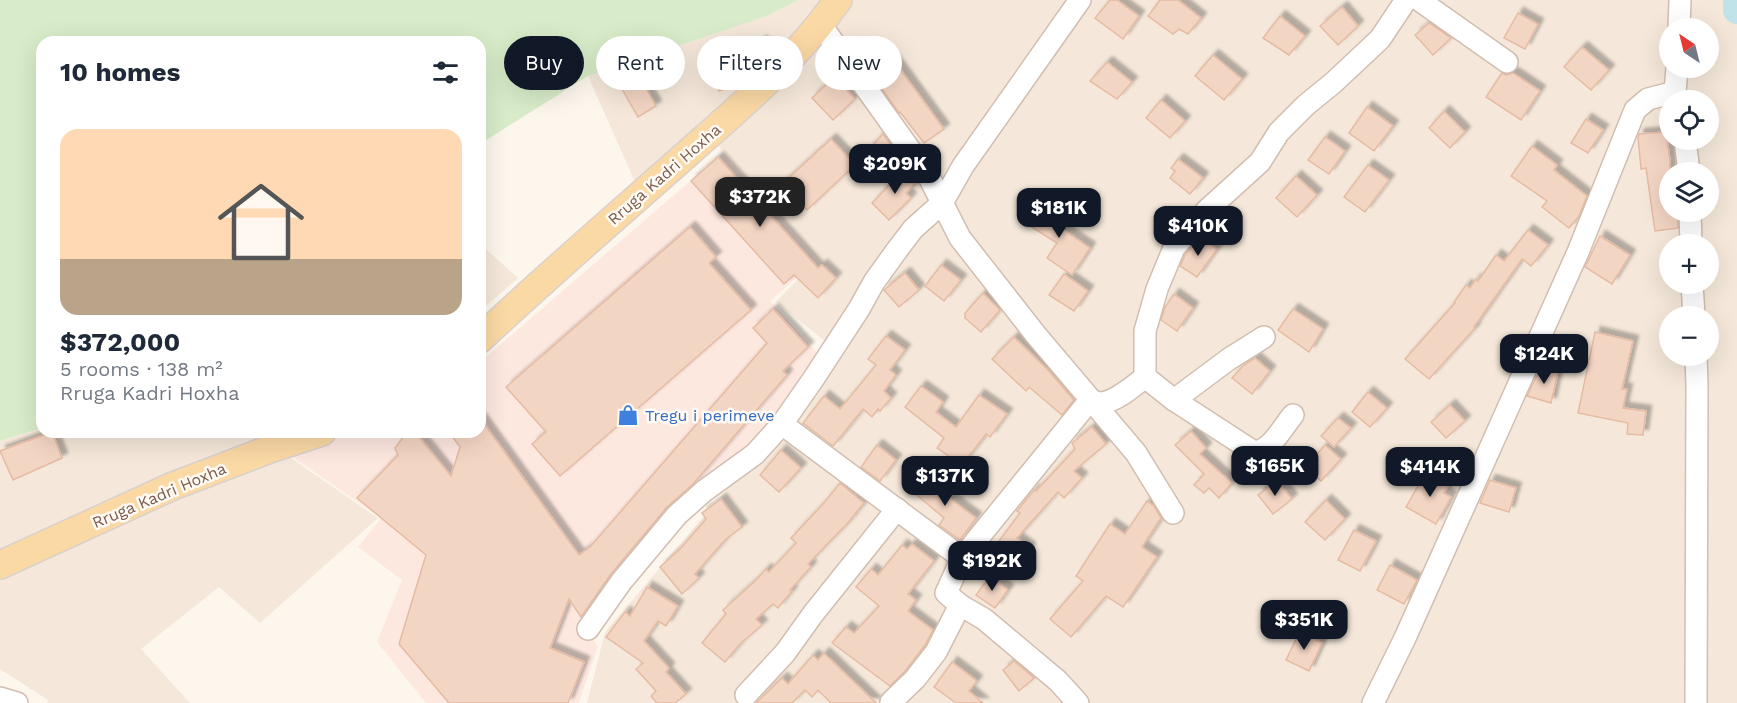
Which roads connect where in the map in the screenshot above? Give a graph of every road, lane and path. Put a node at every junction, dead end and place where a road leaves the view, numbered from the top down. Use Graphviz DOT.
graph roads {
  1 [pos="838,0"];
  2 [pos="1080,0"];
  3 [pos="1406,0"];
  4 [pos="1419,0"];
  5 [pos="1680,0"];
  6 [pos="1679,18"];
  7 [pos="821,25"];
  8 [pos="1507,62"];
  9 [pos="1659,98"];
  10 [pos="942,203"];
  11 [pos="486,333"];
  12 [pos="1264,337"];
  13 [pos="1696,366"];
  14 [pos="1145,378"];
  15 [pos="1090,400"];
  16 [pos="1174,400"];
  17 [pos="1293,415"];
  18 [pos="782,424"];
  19 [pos="304,438"];
  20 [pos="897,509"];
  21 [pos="1173,513"];
  22 [pos="962,558"];
  23 [pos="0,565"];
  24 [pos="960,605"];
  25 [pos="588,629"];
  26 [pos="746,695"];
  27 [pos="0,698"];
  28 [pos="891,702"];
  29 [pos="17,703"];
  30 [pos="1078,703"];
  31 [pos="1373,703"];
  32 [pos="1696,703"];
  1 -- 7 [label="main road, Rruga Kadri Hoxha"];
  2 -- 10 [label="street"];
  3 -- 14 [label="street"];
  4 -- 8 [label="street"];
  5 -- 6 [label="street"];
  7 -- 10 [label="street"];
  7 -- 11 [label="main road, Rruga Kadri Hoxha"];
  9 -- 31 [label="street"];
  10 -- 15 [label="street"];
  10 -- 18 [label="street"];
  12 -- 16 [label="street"];
  13 -- 32 [label="street"];
  14 -- 15 [label="street"];
  14 -- 16 [label="street"];
  15 -- 21 [label="street"];
  15 -- 22 [label="street"];
  16 -- 17 [label="street"];
  18 -- 20 [label="street"];
  18 -- 25 [label="street"];
  19 -- 23 [label="main road, Rruga Kadri Hoxha"];
  20 -- 22 [label="street"];
  20 -- 26 [label="street"];
  22 -- 24 [label="street"];
  24 -- 28 [label="street"];
  24 -- 30 [label="street"];
  27 -- 29 [label="street"];
}
